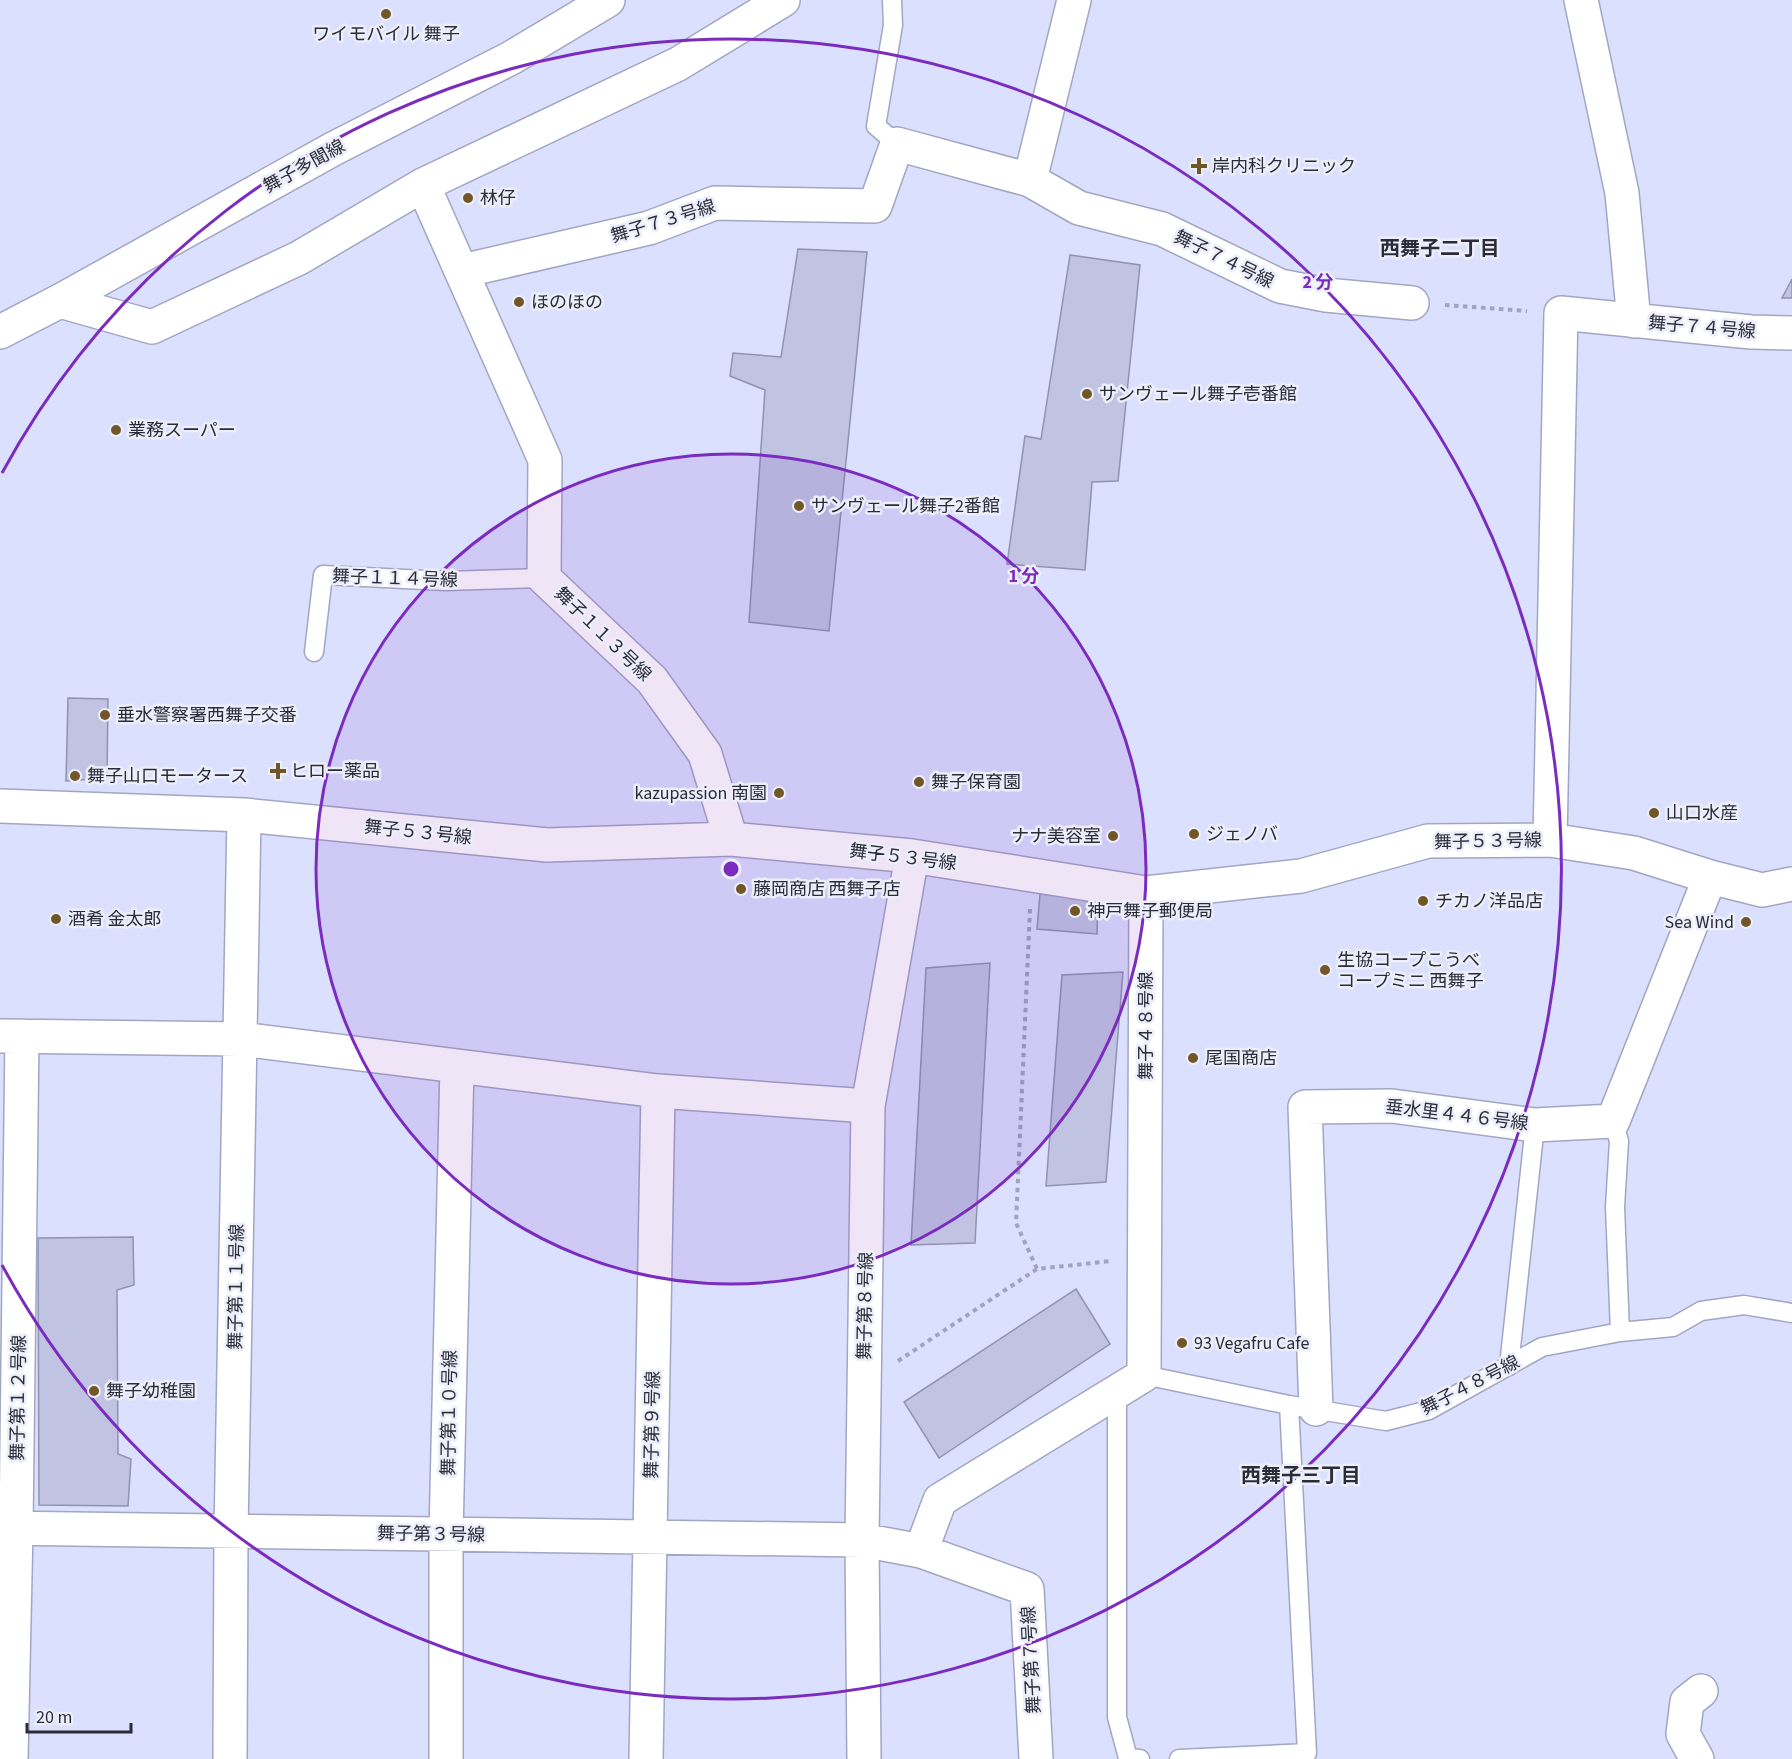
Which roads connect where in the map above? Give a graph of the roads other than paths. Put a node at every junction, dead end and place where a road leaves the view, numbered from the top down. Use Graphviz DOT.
graph roads {
  1 [pos="608,0"];
  2 [pos="783,0"];
  3 [pos="892,0"];
  4 [pos="1074,0"];
  5 [pos="1581,0"];
  6 [pos="897,144"];
  7 [pos="1030,180"];
  8 [pos="423,186"];
  9 [pos="462,271"];
  10 [pos="60,301"];
  11 [pos="1412,303"];
  12 [pos="1634,321"];
  13 [pos="0,332"];
  14 [pos="1792,333"];
  15 [pos="544,578"];
  16 [pos="314,652"];
  17 [pos="0,806"];
  18 [pos="244,815"];
  19 [pos="731,839"];
  20 [pos="1550,840"];
  21 [pos="912,856"];
  22 [pos="1710,877"];
  23 [pos="1792,884"];
  24 [pos="1146,893"];
  25 [pos="11,1036"];
  26 [pos="241,1040"];
  27 [pos="457,1066"];
  28 [pos="658,1091"];
  29 [pos="867,1106"];
  30 [pos="1613,1121"];
  31 [pos="1535,1125"];
  32 [pos="1792,1312"];
  33 [pos="1620,1332"];
  34 [pos="1509,1366"];
  35 [pos="1131,1383"];
  36 [pos="1302,1407"];
  37 [pos="8,1528"];
  38 [pos="231,1532"];
  39 [pos="446,1534"];
  40 [pos="649,1537"];
  41 [pos="862,1540"];
  42 [pos="921,1551"];
  43 [pos="1701,1691"];
  44 [pos="11,1759"];
  45 [pos="230,1759"];
  46 [pos="446,1759"];
  47 [pos="646,1759"];
  48 [pos="864,1759"];
  49 [pos="1036,1759"];
  50 [pos="1140,1759"];
  51 [pos="1179,1759"];
  52 [pos="1697,1759"];
  1 -- 10 [label="street, 舞子多聞線"];
  2 -- 8 [label="street"];
  3 -- 6 [label="lane, 舞子７４号線"];
  4 -- 7 [label="street"];
  5 -- 12 [label="street"];
  6 -- 7 [label="street, 舞子７４号線"];
  6 -- 9 [label="street, 舞子７３号線"];
  7 -- 11 [label="street, 舞子７４号線"];
  8 -- 9 [label="street, 舞子１１３号線"];
  8 -- 10 [label="street"];
  9 -- 15 [label="street, 舞子１１３号線"];
  10 -- 13 [label="street, 舞子多聞線"];
  12 -- 14 [label="street, 舞子７４号線"];
  12 -- 20 [label="street, 舞子７４号線"];
  15 -- 16 [label="lane, 舞子１１４号線"];
  15 -- 19 [label="street, 舞子１１３号線"];
  17 -- 18 [label="street, 舞子５３号線"];
  18 -- 19 [label="street, 舞子５３号線"];
  18 -- 26 [label="street, 舞子第１１号線"];
  19 -- 21 [label="street, 舞子５３号線"];
  20 -- 22 [label="street, 舞子５３号線"];
  20 -- 24 [label="street, 舞子５３号線"];
  21 -- 24 [label="street, 舞子５３号線"];
  21 -- 29 [label="street, 舞子第８号線"];
  22 -- 23 [label="street, 舞子５３号線"];
  22 -- 30 [label="street"];
  24 -- 35 [label="street, 舞子４８号線"];
  25 -- 26 [label="street"];
  25 -- 37 [label="street, 舞子第１２号線"];
  26 -- 27 [label="street"];
  26 -- 38 [label="street, 舞子第１１号線"];
  27 -- 28 [label="street"];
  27 -- 39 [label="street, 舞子第１０号線"];
  28 -- 29 [label="street"];
  28 -- 40 [label="street, 舞子第９号線"];
  29 -- 41 [label="street, 舞子第８号線"];
  30 -- 31 [label="street, 垂水里４４６号線"];
  30 -- 33 [label="lane"];
  31 -- 34 [label="lane"];
  31 -- 36 [label="street, 垂水里４４６号線"];
  32 -- 33 [label="lane, 舞子４８号線"];
  33 -- 34 [label="lane, 舞子４８号線"];
  34 -- 36 [label="lane, 舞子４８号線"];
  35 -- 36 [label="lane, 舞子４８号線"];
  35 -- 42 [label="street"];
  35 -- 50 [label="lane"];
  36 -- 51 [label="lane"];
  37 -- 38 [label="street, 舞子第３号線"];
  37 -- 44 [label="street, 舞子第１２号線"];
  38 -- 39 [label="street, 舞子第３号線"];
  38 -- 45 [label="street, 舞子第１１号線"];
  39 -- 40 [label="street, 舞子第３号線"];
  39 -- 46 [label="street, 舞子第１０号線"];
  40 -- 41 [label="street, 舞子第３号線"];
  40 -- 47 [label="street, 舞子第９号線"];
  41 -- 42 [label="street, 舞子第７号線"];
  41 -- 48 [label="street, 舞子第８号線"];
  42 -- 49 [label="street, 舞子第７号線"];
  43 -- 52 [label="street"];
}
